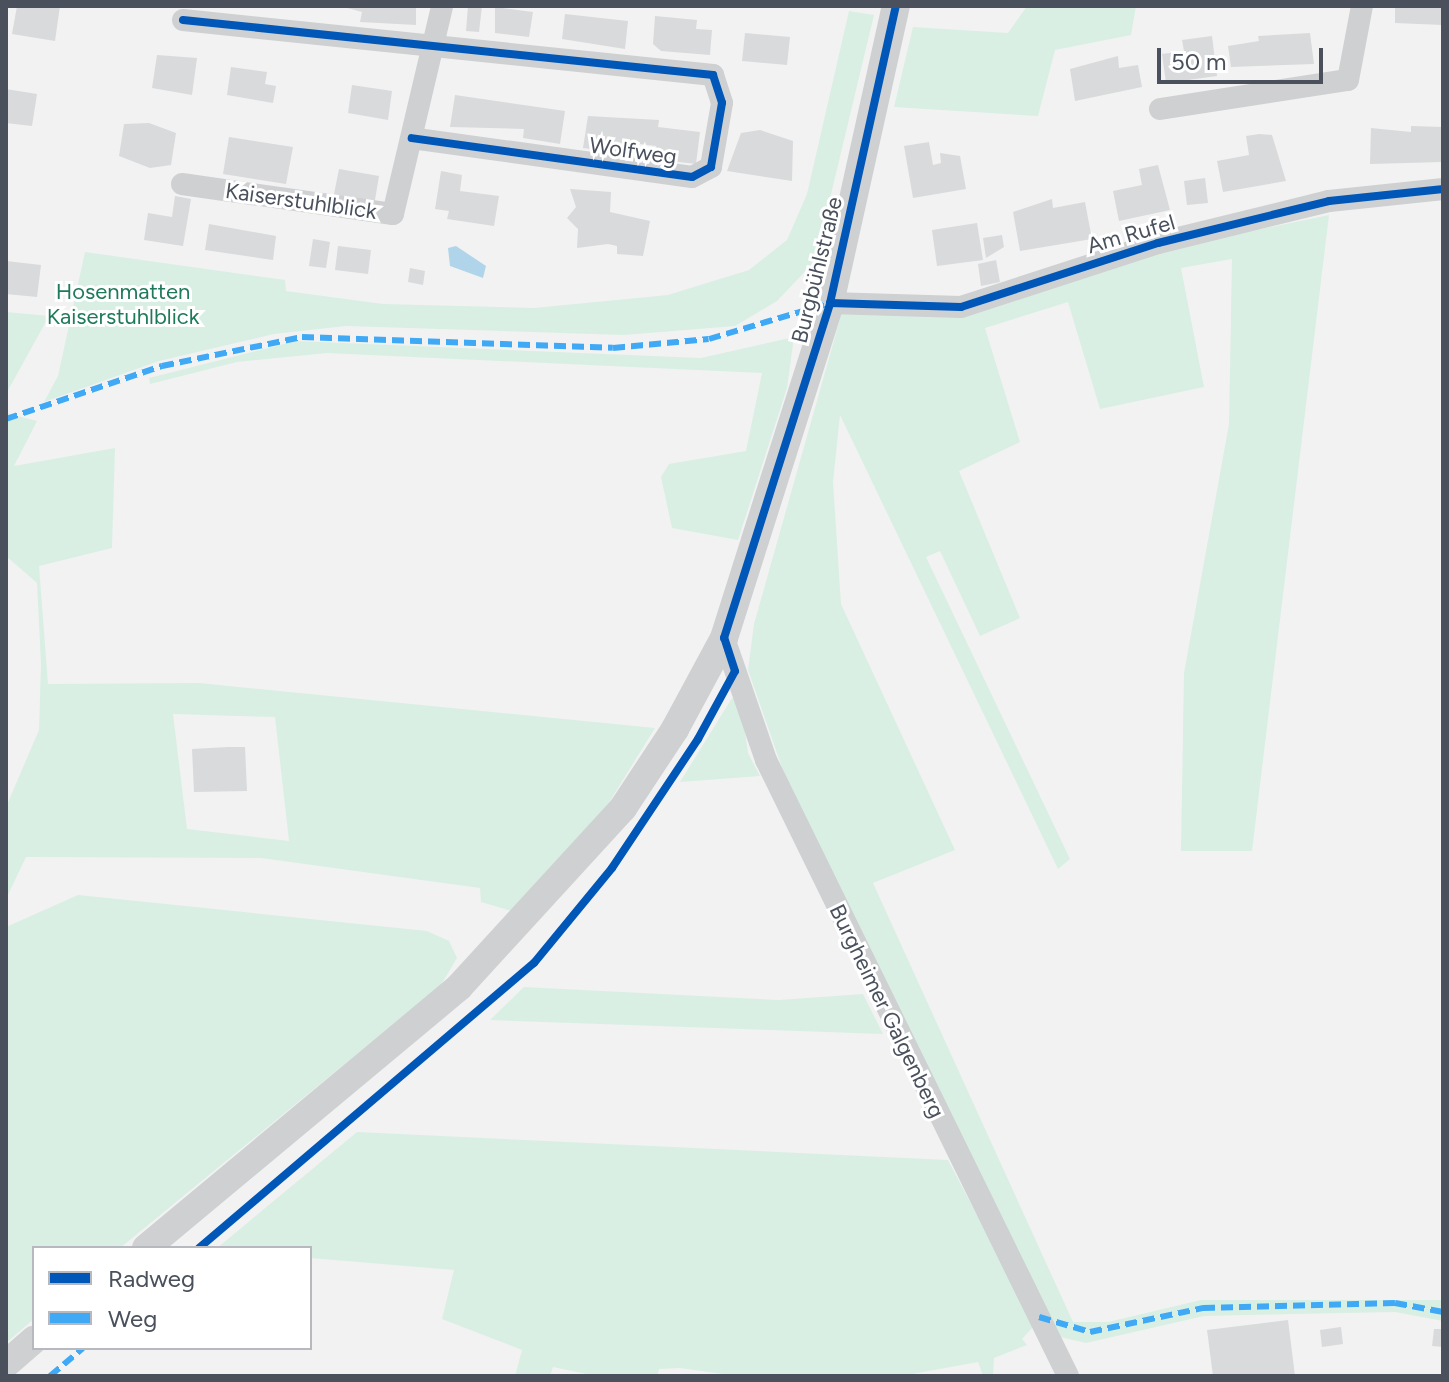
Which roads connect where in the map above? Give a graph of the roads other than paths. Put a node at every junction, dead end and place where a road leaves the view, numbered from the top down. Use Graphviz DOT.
graph roads {
  1 [pos="442,6"];
  2 [pos="896,6"];
  3 [pos="1362,6"];
  4 [pos="183,20"];
  5 [pos="433,47"];
  6 [pos="1160,109"];
  7 [pos="412,138"];
  8 [pos="182,184"];
  9 [pos="1443,189"];
  10 [pos="830,303"];
  11 [pos="724,638"];
  12 [pos="148,1246"];
  13 [pos="32,1342"];
  14 [pos="6,1364"];
  15 [pos="1068,1376"];
  1 -- 5 [label="street, Kaiserstuhlblick"];
  2 -- 10 [label="street, Burgbühlstraße"];
  3 -- 6 [label="street"];
  4 -- 5 [label="street"];
  5 -- 7 [label="street, Kaiserstuhlblick"];
  5 -- 7 [label="street, Wolfweg"];
  7 -- 8 [label="street, Kaiserstuhlblick"];
  9 -- 10 [label="street, Am Rufel"];
  10 -- 11 [label="street, Burgbühlstraße"];
  11 -- 12 [label="street, Burgbühlstraße"];
  11 -- 15 [label="street, Burgheimer Galgenberg"];
  13 -- 14 [label="street"];
}
